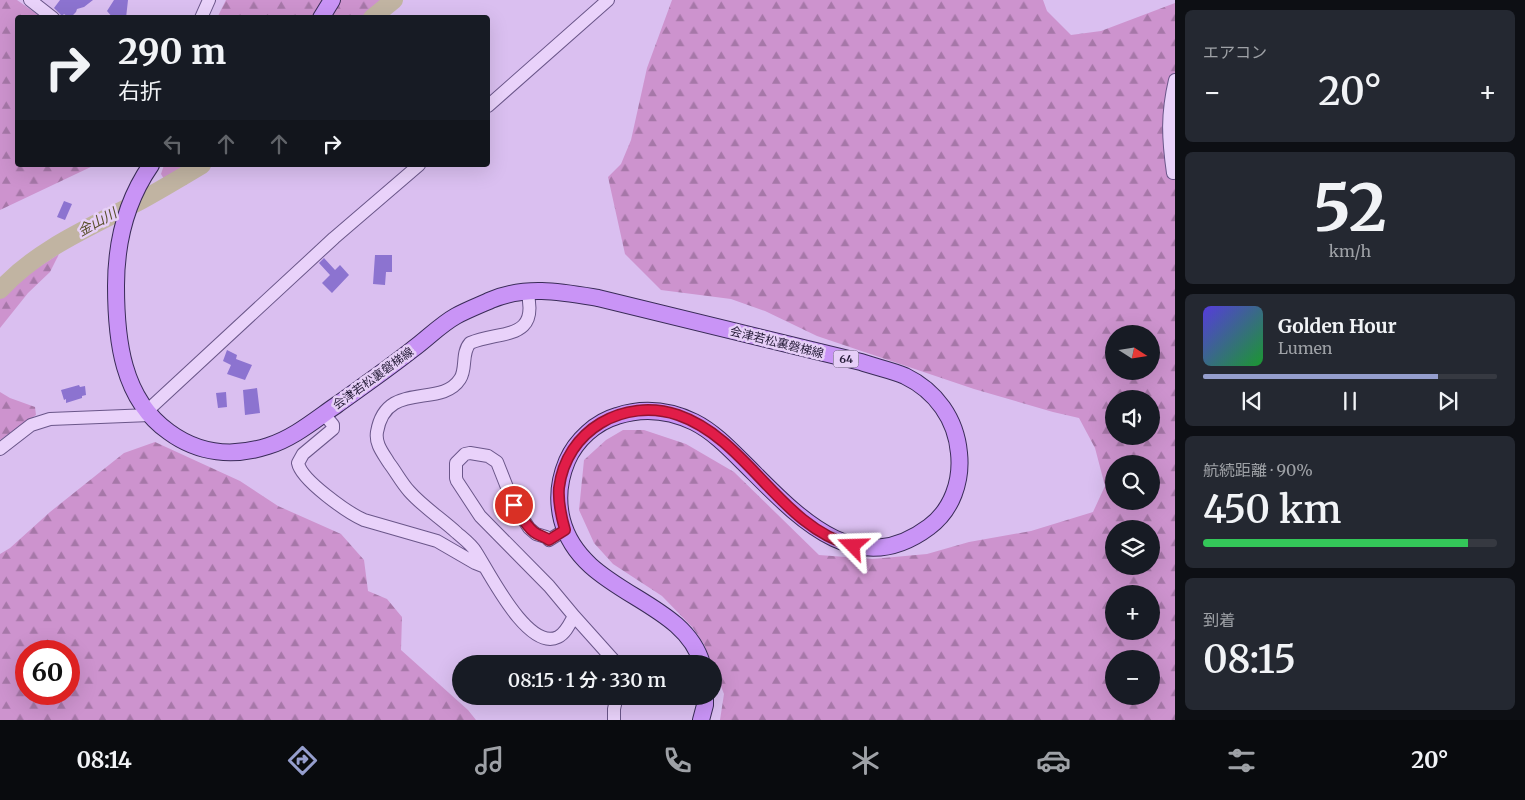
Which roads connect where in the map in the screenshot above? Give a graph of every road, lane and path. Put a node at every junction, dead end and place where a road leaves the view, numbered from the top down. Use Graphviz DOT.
graph roads {
  1 [pos="30,0"];
  2 [pos="332,0"];
  3 [pos="608,0"];
  4 [pos="206,2"];
  5 [pos="49,15"];
  6 [pos="201,15"];
  7 [pos="323,15"];
  8 [pos="1175,80"];
  9 [pos="490,104"];
  10 [pos="150,167"];
  11 [pos="417,167"];
  12 [pos="1173,173"];
  13 [pos="527,291"];
  14 [pos="148,413"];
  15 [pos="324,414"];
  16 [pos="0,449"];
  17 [pos="565,530"];
  18 [pos="485,567"];
  19 [pos="574,616"];
  20 [pos="609,655"];
  21 [pos="699,655"];
  22 [pos="615,705"];
  23 [pos="705,705"];
  24 [pos="614,720"];
  25 [pos="701,720"];
  1 -- 5 [label="street"];
  2 -- 7 [label="main road"];
  3 -- 9 [label="street"];
  4 -- 6 [label="street"];
  8 -- 12 [label="street"];
  10 -- 14 [label="main road, 会津若松裏磐梯線 / 64"];
  11 -- 14 [label="street"];
  13 -- 15 [label="main road, 会津若松裏磐梯線 / 64"];
  13 -- 17 [label="main road, 会津若松裏磐梯線 / 64"];
  13 -- 18 [label="street"];
  14 -- 15 [label="main road, 会津若松裏磐梯線 / 64"];
  14 -- 16 [label="street"];
  15 -- 18 [label="street"];
  17 -- 19 [label="street"];
  17 -- 21 [label="main road, 会津若松裏磐梯線 / 64"];
  18 -- 19 [label="street"];
  19 -- 20 [label="street"];
  22 -- 24 [label="street"];
  23 -- 25 [label="main road"];
}
